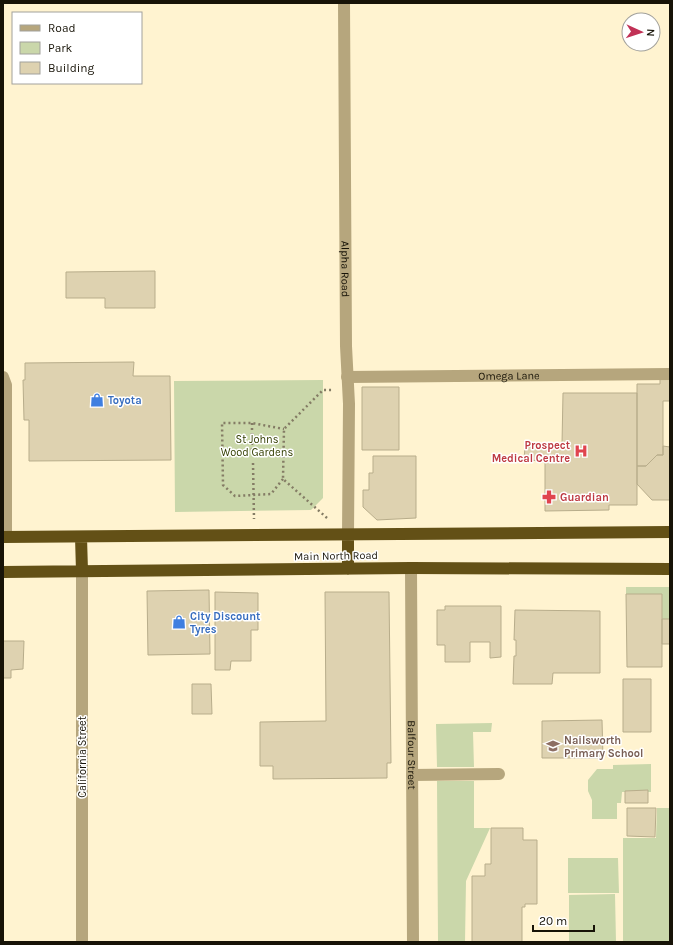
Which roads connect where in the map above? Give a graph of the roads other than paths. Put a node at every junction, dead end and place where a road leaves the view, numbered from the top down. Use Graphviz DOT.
graph roads {
  1 [pos="344,3"];
  2 [pos="670,374"];
  3 [pos="3,377"];
  4 [pos="348,377"];
  5 [pos="670,532"];
  6 [pos="348,535"];
  7 [pos="4,537"];
  8 [pos="81,537"];
  9 [pos="411,568"];
  10 [pos="348,569"];
  11 [pos="670,569"];
  12 [pos="82,571"];
  13 [pos="3,572"];
  14 [pos="499,774"];
  15 [pos="412,775"];
  16 [pos="82,942"];
  17 [pos="413,942"];
  1 -- 4 [label="street, Alpha Road"];
  2 -- 4 [label="street, Omega Lane"];
  3 -- 7 [label="street"];
  4 -- 6 [label="street, Alpha Road"];
  5 -- 6 [label="highway, Main North Road"];
  6 -- 8 [label="highway, Main North Road"];
  6 -- 10 [label="highway"];
  7 -- 8 [label="highway, Main North Road"];
  8 -- 12 [label="highway"];
  9 -- 10 [label="highway, Main North Road"];
  9 -- 11 [label="highway, Main North Road"];
  9 -- 15 [label="street, Balfour Street"];
  10 -- 12 [label="highway, Main North Road"];
  12 -- 13 [label="highway, Main North Road"];
  12 -- 16 [label="street, California Street"];
  14 -- 15 [label="street"];
  15 -- 17 [label="street, Balfour Street"];
}
